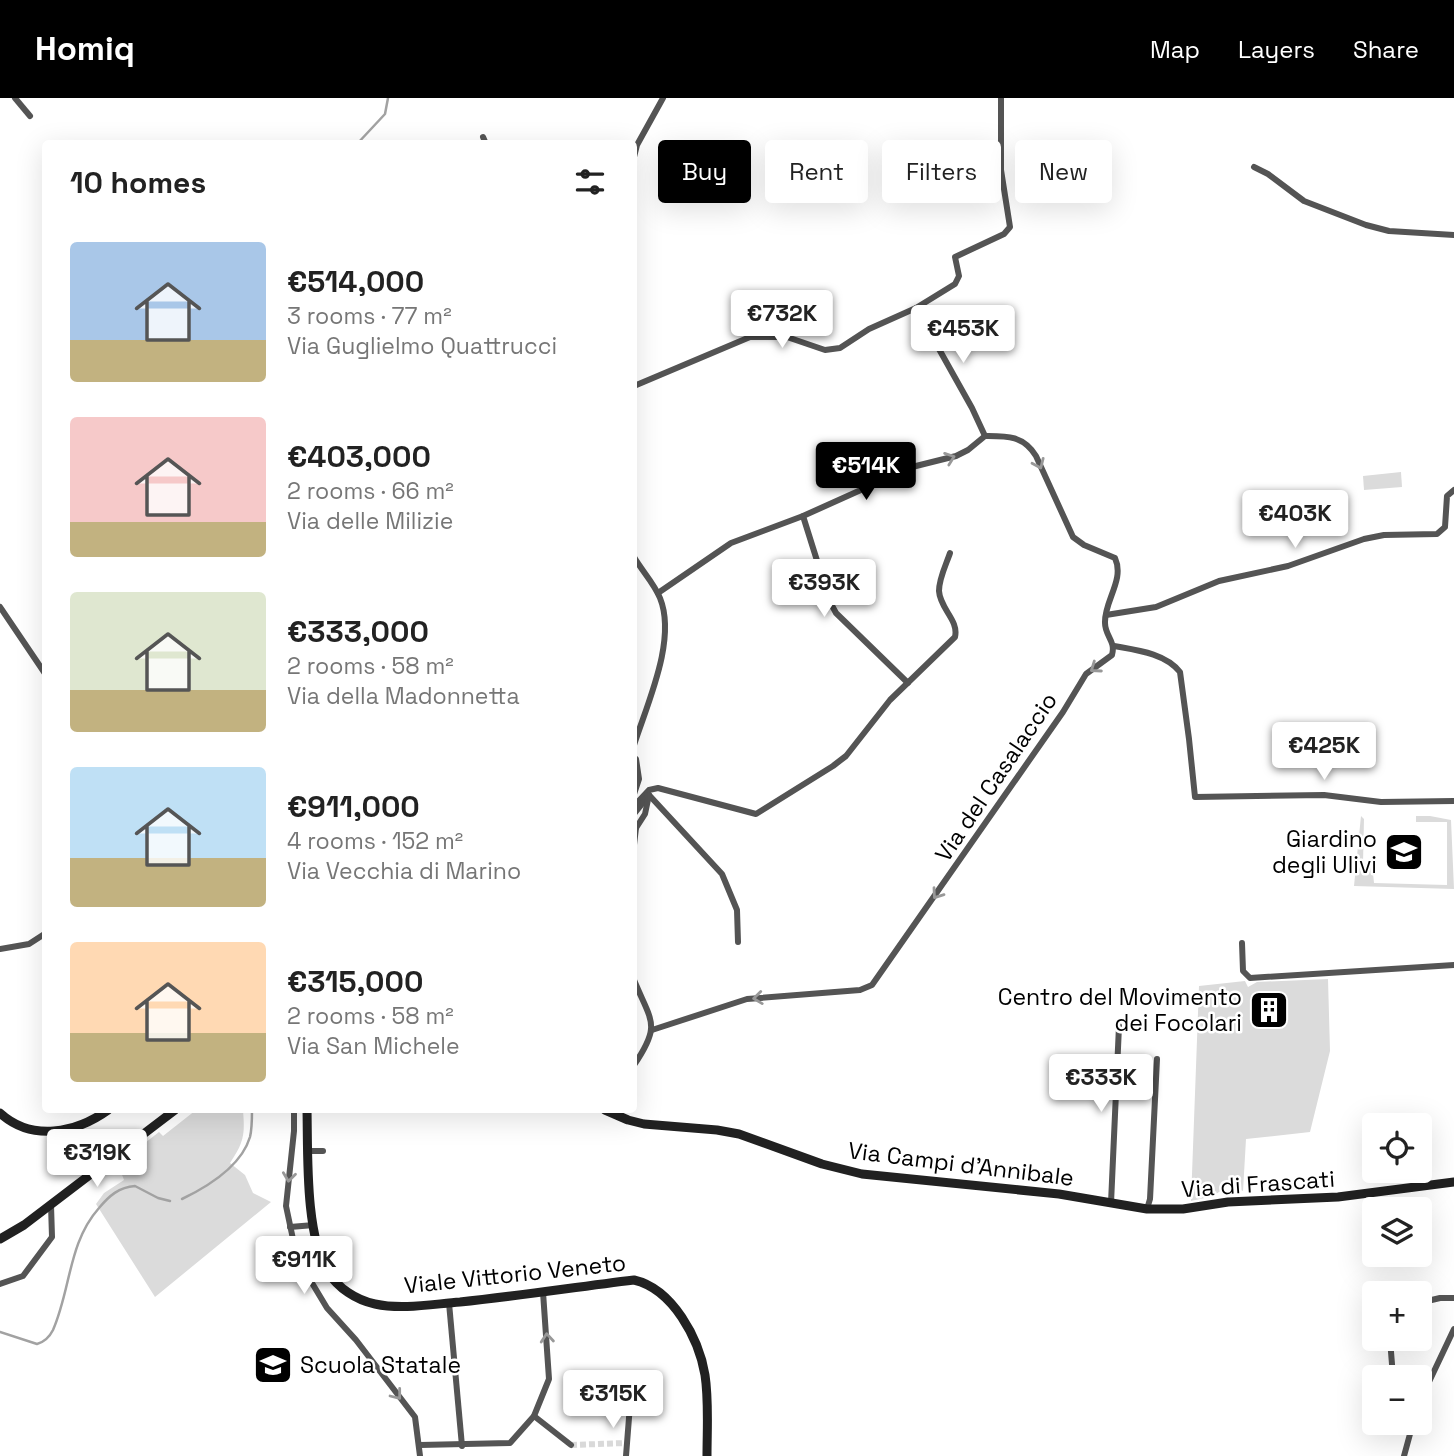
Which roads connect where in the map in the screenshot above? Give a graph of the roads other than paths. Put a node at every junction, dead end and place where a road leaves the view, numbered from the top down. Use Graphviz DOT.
graph roads {
  1 [pos="15,98"];
  2 [pos="663,98"];
  3 [pos="1001,98"];
  4 [pos="30,116"];
  5 [pos="637,145"];
  6 [pos="1255,167"];
  7 [pos="1454,235"];
  8 [pos="916,308"];
  9 [pos="637,385"];
  10 [pos="985,436"];
  11 [pos="1454,490"];
  12 [pos="803,516"];
  13 [pos="950,553"];
  14 [pos="637,562"];
  15 [pos="658,593"];
  16 [pos="0,607"];
  17 [pos="1106,615"];
  18 [pos="1114,646"];
  19 [pos="42,669"];
  20 [pos="908,683"];
  21 [pos="638,732"];
  22 [pos="637,735"];
  23 [pos="637,741"];
  24 [pos="651,792"];
  25 [pos="1454,801"];
  26 [pos="637,804"];
  27 [pos="637,810"];
  28 [pos="637,824"];
  29 [pos="42,936"];
  30 [pos="737,942"];
  31 [pos="1242,943"];
  32 [pos="0,949"];
  33 [pos="1454,965"];
  34 [pos="637,987"];
  35 [pos="1119,1026"];
  36 [pos="652,1030"];
  37 [pos="1157,1059"];
  38 [pos="637,1060"];
  39 [pos="103,1113"];
  40 [pos="171,1113"];
  41 [pos="294,1113"];
  42 [pos="307,1113"];
  43 [pos="612,1113"];
  44 [pos="3,1116"];
  45 [pos="308,1151"];
  46 [pos="323,1151"];
  47 [pos="1454,1182"];
  48 [pos="1111,1203"];
  49 [pos="51,1205"];
  50 [pos="1147,1209"];
  51 [pos="314,1225"];
  52 [pos="290,1227"];
  53 [pos="0,1239"];
  54 [pos="0,1284"];
  55 [pos="543,1293"];
  56 [pos="1454,1298"];
  57 [pos="1432,1300"];
  58 [pos="449,1303"];
  59 [pos="1454,1329"];
  60 [pos="1432,1376"];
  61 [pos="630,1405"];
  62 [pos="534,1416"];
  63 [pos="1410,1435"];
  64 [pos="420,1445"];
  65 [pos="571,1445"];
  66 [pos="462,1446"];
  67 [pos="420,1456"];
  68 [pos="626,1456"];
  69 [pos="707,1456"];
  70 [pos="1404,1456"];
  1 -- 4 [label="street"];
  2 -- 5 [label="street"];
  3 -- 8 [label="street"];
  6 -- 7 [label="street"];
  8 -- 9 [label="street"];
  8 -- 10 [label="street"];
  12 -- 10 [label="street, one-way"];
  10 -- 17 [label="street, one-way"];
  11 -- 17 [label="street"];
  12 -- 15 [label="street"];
  12 -- 20 [label="street"];
  13 -- 20 [label="street"];
  14 -- 15 [label="street"];
  15 -- 21 [label="street"];
  16 -- 19 [label="street"];
  17 -- 18 [label="street"];
  18 -- 25 [label="street"];
  18 -- 36 [label="street, Via del Casalaccio, one-way"];
  20 -- 24 [label="street"];
  21 -- 22 [label="street"];
  21 -- 23 [label="street"];
  24 -- 26 [label="street"];
  24 -- 27 [label="street"];
  24 -- 28 [label="street"];
  24 -- 30 [label="street"];
  29 -- 32 [label="street"];
  31 -- 33 [label="street"];
  34 -- 36 [label="street"];
  35 -- 48 [label="street"];
  36 -- 38 [label="street"];
  37 -- 50 [label="street, Via di Frascati"];
  39 -- 44 [label="main road"];
  40 -- 49 [label="main road"];
  41 -- 52 [label="street, one-way"];
  42 -- 45 [label="main road, Viale Vittorio Veneto"];
  43 -- 48 [label="main road, Via Campi d'Annibale"];
  45 -- 46 [label="street"];
  45 -- 51 [label="main road, Viale Vittorio Veneto"];
  47 -- 50 [label="main road, Via di Frascati"];
  48 -- 50 [label="main road, Via di Frascati"];
  49 -- 53 [label="main road"];
  49 -- 54 [label="street"];
  51 -- 52 [label="street"];
  51 -- 58 [label="main road, Viale Vittorio Veneto"];
  52 -- 64 [label="street, one-way"];
  55 -- 58 [label="main road, Viale Vittorio Veneto"];
  62 -- 55 [label="street, one-way"];
  55 -- 69 [label="main road, Viale Vittorio Veneto"];
  56 -- 57 [label="street"];
  58 -- 66 [label="street"];
  59 -- 60 [label="street"];
  61 -- 68 [label="street"];
  62 -- 65 [label="street"];
  62 -- 66 [label="street"];
  63 -- 70 [label="street"];
  64 -- 66 [label="street"];
  64 -- 67 [label="street"];
}
